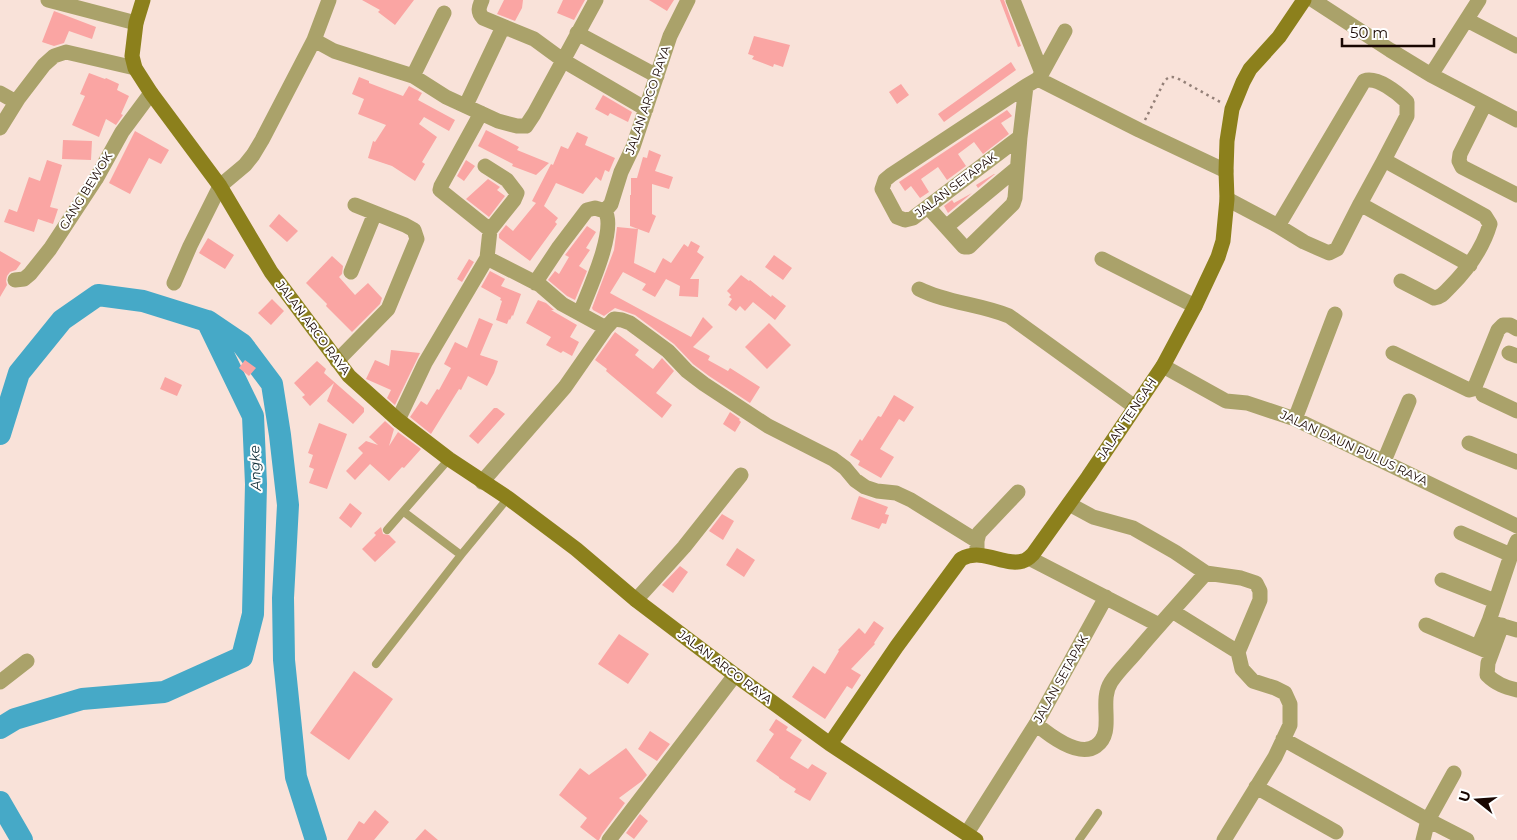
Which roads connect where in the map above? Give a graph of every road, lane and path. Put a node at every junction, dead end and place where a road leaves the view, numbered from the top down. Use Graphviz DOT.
graph roads {
  1 [pos="48,0"];
  2 [pos="142,0"];
  3 [pos="329,0"];
  4 [pos="482,0"];
  5 [pos="596,0"];
  6 [pos="688,0"];
  7 [pos="1013,0"];
  8 [pos="1304,0"];
  9 [pos="1313,0"];
  10 [pos="1479,0"];
  11 [pos="444,13"];
  12 [pos="1467,20"];
  13 [pos="136,23"];
  14 [pos="503,27"];
  15 [pos="1065,32"];
  16 [pos="577,33"];
  17 [pos="314,40"];
  18 [pos="1517,46"];
  19 [pos="564,61"];
  20 [pos="135,68"];
  21 [pos="1431,75"];
  22 [pos="412,76"];
  23 [pos="657,76"];
  24 [pos="1035,79"];
  25 [pos="150,93"];
  26 [pos="0,94"];
  27 [pos="16,102"];
  28 [pos="1485,104"];
  29 [pos="466,105"];
  30 [pos="646,109"];
  31 [pos="1232,109"];
  32 [pos="481,113"];
  33 [pos="1517,120"];
  34 [pos="0,128"];
  35 [pos="1139,130"];
  36 [pos="1020,137"];
  37 [pos="1384,160"];
  38 [pos="485,166"];
  39 [pos="1017,168"];
  40 [pos="1226,171"];
  41 [pos="220,186"];
  42 [pos="1517,195"];
  43 [pos="1228,199"];
  44 [pos="1360,204"];
  45 [pos="355,205"];
  46 [pos="928,207"];
  47 [pos="606,211"];
  48 [pos="374,213"];
  49 [pos="1278,226"];
  50 [pos="946,227"];
  51 [pos="490,230"];
  52 [pos="487,258"];
  53 [pos="1102,259"];
  54 [pos="1470,265"];
  55 [pos="351,272"];
  56 [pos="15,280"];
  57 [pos="1401,281"];
  58 [pos="535,283"];
  59 [pos="174,284"];
  60 [pos="919,289"];
  61 [pos="1195,306"];
  62 [pos="580,313"];
  63 [pos="1335,314"];
  64 [pos="606,328"];
  65 [pos="1517,329"];
  66 [pos="1393,353"];
  67 [pos="338,361"];
  68 [pos="1163,366"];
  69 [pos="1483,395"];
  70 [pos="1409,401"];
  71 [pos="1135,407"];
  72 [pos="1517,411"];
  73 [pos="1295,419"];
  74 [pos="398,420"];
  75 [pos="1469,443"];
  76 [pos="449,459"];
  77 [pos="1384,461"];
  78 [pos="1517,462"];
  79 [pos="741,475"];
  80 [pos="482,482"];
  81 [pos="1018,492"];
  82 [pos="508,498"];
  83 [pos="1068,504"];
  84 [pos="404,512"];
  85 [pos="1517,526"];
  86 [pos="387,530"];
  87 [pos="1461,533"];
  88 [pos="977,548"];
  89 [pos="1514,548"];
  90 [pos="461,555"];
  91 [pos="1029,558"];
  92 [pos="1206,574"];
  93 [pos="1511,579"];
  94 [pos="1442,580"];
  95 [pos="1106,597"];
  96 [pos="636,600"];
  97 [pos="1495,601"];
  98 [pos="1172,611"];
  99 [pos="1495,623"];
  100 [pos="1160,625"];
  101 [pos="1426,626"];
  102 [pos="1517,630"];
  103 [pos="1485,650"];
  104 [pos="1238,652"];
  105 [pos="27,661"];
  106 [pos="376,664"];
  107 [pos="735,675"];
  108 [pos="0,682"];
  109 [pos="1517,690"];
  110 [pos="1036,724"];
  111 [pos="1283,739"];
  112 [pos="830,744"];
  113 [pos="1454,773"];
  114 [pos="1256,787"];
  115 [pos="1098,814"];
  116 [pos="1428,820"];
  117 [pos="1336,832"];
  118 [pos="972,836"];
  119 [pos="609,840"];
  120 [pos="1079,840"];
  121 [pos="1224,840"];
  122 [pos="1423,840"];
  123 [pos="1467,840"];
  1 -- 13 [label="street"];
  2 -- 13 [label="main road, JALAN ARCO RAYA"];
  3 -- 17 [label="street"];
  4 -- 14 [label="street"];
  5 -- 16 [label="street"];
  6 -- 23 [label="street, JALAN ARCO RAYA"];
  7 -- 24 [label="street"];
  8 -- 31 [label="main road, JALAN TENGAH"];
  9 -- 21 [label="street"];
  10 -- 12 [label="street"];
  11 -- 22 [label="street"];
  12 -- 18 [label="street"];
  12 -- 21 [label="street"];
  13 -- 20 [label="main road, JALAN ARCO RAYA"];
  14 -- 19 [label="street"];
  14 -- 29 [label="street"];
  15 -- 24 [label="street"];
  16 -- 19 [label="street"];
  16 -- 23 [label="street"];
  17 -- 22 [label="street"];
  17 -- 41 [label="street"];
  19 -- 30 [label="street"];
  19 -- 32 [label="street"];
  20 -- 25 [label="main road, JALAN ARCO RAYA"];
  20 -- 27 [label="street"];
  21 -- 28 [label="street"];
  22 -- 29 [label="street"];
  23 -- 30 [label="street, JALAN ARCO RAYA"];
  24 -- 35 [label="street"];
  24 -- 36 [label="street"];
  24 -- 46 [label="street, JALAN SETAPAK"];
  25 -- 41 [label="main road, JALAN ARCO RAYA"];
  25 -- 56 [label="street, GANG BEWOK"];
  26 -- 27 [label="street"];
  27 -- 34 [label="street"];
  28 -- 33 [label="street"];
  28 -- 42 [label="street"];
  29 -- 32 [label="street"];
  30 -- 47 [label="street, JALAN ARCO RAYA"];
  31 -- 35 [label="path"];
  31 -- 40 [label="main road, JALAN TENGAH"];
  32 -- 51 [label="street"];
  35 -- 40 [label="street"];
  36 -- 39 [label="street"];
  36 -- 46 [label="street, JALAN SETAPAK"];
  37 -- 44 [label="street"];
  37 -- 49 [label="street"];
  37 -- 54 [label="street"];
  38 -- 51 [label="street"];
  39 -- 50 [label="street"];
  39 -- 50 [label="street"];
  40 -- 43 [label="main road, JALAN TENGAH"];
  41 -- 59 [label="street"];
  41 -- 67 [label="main road, JALAN ARCO RAYA"];
  43 -- 49 [label="street"];
  43 -- 61 [label="main road, JALAN TENGAH"];
  44 -- 49 [label="street"];
  44 -- 54 [label="street"];
  45 -- 48 [label="street"];
  46 -- 50 [label="street"];
  47 -- 58 [label="street"];
  47 -- 62 [label="street"];
  48 -- 55 [label="street"];
  48 -- 67 [label="street"];
  51 -- 52 [label="street"];
  52 -- 58 [label="street"];
  52 -- 74 [label="street"];
  53 -- 61 [label="street"];
  54 -- 57 [label="street"];
  58 -- 62 [label="street"];
  60 -- 71 [label="street"];
  61 -- 68 [label="main road, JALAN TENGAH"];
  62 -- 64 [label="street"];
  63 -- 73 [label="street"];
  64 -- 80 [label="street"];
  64 -- 88 [label="street"];
  65 -- 66 [label="street"];
  67 -- 74 [label="main road, JALAN ARCO RAYA"];
  68 -- 71 [label="main road, JALAN TENGAH"];
  68 -- 73 [label="street, JALAN DAUN PULUS RAYA"];
  69 -- 72 [label="street"];
  70 -- 77 [label="street"];
  71 -- 83 [label="main road, JALAN TENGAH"];
  73 -- 77 [label="street, JALAN DAUN PULUS RAYA"];
  74 -- 76 [label="main road, JALAN ARCO RAYA"];
  75 -- 78 [label="street"];
  76 -- 80 [label="main road, JALAN ARCO RAYA"];
  76 -- 84 [label="lane"];
  77 -- 85 [label="street, JALAN DAUN PULUS RAYA"];
  79 -- 96 [label="street"];
  80 -- 82 [label="main road, JALAN ARCO RAYA"];
  81 -- 88 [label="street"];
  82 -- 90 [label="lane"];
  82 -- 96 [label="main road, JALAN ARCO RAYA"];
  83 -- 91 [label="main road, JALAN TENGAH"];
  83 -- 92 [label="street"];
  84 -- 86 [label="lane"];
  84 -- 90 [label="lane"];
  87 -- 89 [label="street"];
  88 -- 91 [label="main road"];
  88 -- 112 [label="main road"];
  89 -- 93 [label="street"];
  90 -- 106 [label="lane"];
  91 -- 95 [label="street"];
  92 -- 98 [label="street"];
  92 -- 104 [label="street"];
  93 -- 97 [label="street"];
  94 -- 97 [label="street"];
  95 -- 100 [label="street"];
  95 -- 110 [label="street, JALAN SETAPAK"];
  96 -- 107 [label="main road, JALAN ARCO RAYA"];
  97 -- 99 [label="street"];
  98 -- 100 [label="street"];
  98 -- 104 [label="street"];
  99 -- 102 [label="street"];
  99 -- 103 [label="street"];
  100 -- 110 [label="street"];
  101 -- 103 [label="street"];
  103 -- 109 [label="street"];
  104 -- 111 [label="street"];
  105 -- 108 [label="street"];
  107 -- 112 [label="main road, JALAN ARCO RAYA"];
  107 -- 119 [label="street"];
  110 -- 118 [label="street, JALAN SETAPAK"];
  111 -- 114 [label="street"];
  111 -- 116 [label="street"];
  112 -- 118 [label="main road, JALAN ARCO RAYA"];
  113 -- 116 [label="street"];
  114 -- 117 [label="street"];
  114 -- 121 [label="street"];
  115 -- 120 [label="lane"];
  116 -- 122 [label="street"];
  116 -- 123 [label="street"];
}
